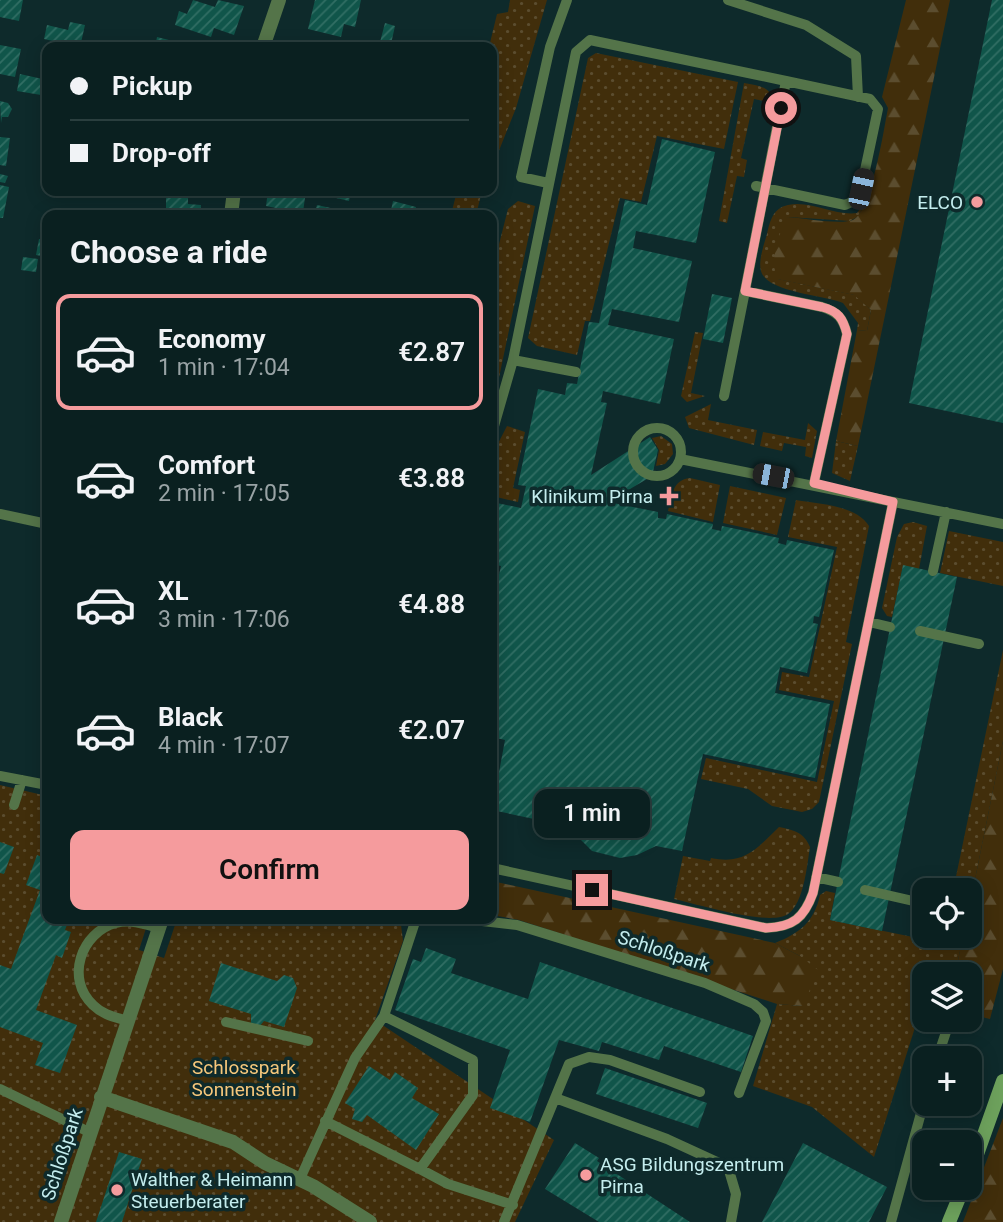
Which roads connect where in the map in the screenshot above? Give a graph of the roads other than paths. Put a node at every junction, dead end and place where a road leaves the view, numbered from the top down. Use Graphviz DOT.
graph roads {
  1 [pos="279,0"];
  2 [pos="567,0"];
  3 [pos="728,0"];
  4 [pos="265,42"];
  5 [pos="786,81"];
  6 [pos="858,97"];
  7 [pos="548,183"];
  8 [pos="760,187"];
  9 [pos="745,291"];
  10 [pos="513,360"];
  11 [pos="576,372"];
  12 [pos="724,396"];
  13 [pos="497,416"];
  14 [pos="680,458"];
  15 [pos="814,483"];
  16 [pos="893,502"];
  17 [pos="946,512"];
  18 [pos="0,514"];
  19 [pos="42,523"];
  20 [pos="1003,524"];
  21 [pos="933,571"];
  22 [pos="869,622"];
  23 [pos="890,627"];
  24 [pos="920,631"];
  25 [pos="979,644"];
  26 [pos="0,776"];
  27 [pos="22,780"];
  28 [pos="42,784"];
  29 [pos="14,805"];
  30 [pos="497,869"];
  31 [pos="816,877"];
  32 [pos="838,882"];
  33 [pos="865,890"];
  34 [pos="912,901"];
  35 [pos="497,923"];
  36 [pos="120,924"];
  37 [pos="160,924"];
  38 [pos="414,924"];
  39 [pos="384,1016"];
  40 [pos="128,1021"];
  41 [pos="226,1022"];
  42 [pos="946,1032"];
  43 [pos="308,1041"];
  44 [pos="941,1046"];
  45 [pos="1003,1082"];
  46 [pos="0,1089"];
  47 [pos="700,1092"];
  48 [pos="739,1093"];
  49 [pos="101,1097"];
  50 [pos="558,1099"];
  51 [pos="920,1116"];
  52 [pos="325,1121"];
  53 [pos="89,1132"];
  54 [pos="982,1141"];
  55 [pos="421,1170"];
  56 [pos="299,1181"];
  57 [pos="959,1200"];
  58 [pos="513,1205"];
  59 [pos="61,1222"];
  60 [pos="370,1222"];
  61 [pos="504,1222"];
  62 [pos="732,1222"];
  63 [pos="891,1222"];
  64 [pos="949,1222"];
  1 -- 4 [label="street"];
  2 -- 7 [label="lane"];
  3 -- 6 [label="lane"];
  5 -- 6 [label="lane"];
  5 -- 7 [label="lane"];
  5 -- 8 [label="lane"];
  6 -- 8 [label="lane"];
  7 -- 10 [label="lane"];
  8 -- 9 [label="lane"];
  9 -- 12 [label="lane"];
  9 -- 15 [label="lane"];
  10 -- 11 [label="lane"];
  10 -- 13 [label="lane"];
  14 -- 14 [label="lane"];
  14 -- 15 [label="lane"];
  15 -- 16 [label="lane"];
  16 -- 17 [label="lane"];
  16 -- 22 [label="lane"];
  17 -- 20 [label="lane"];
  17 -- 21 [label="lane"];
  18 -- 19 [label="lane"];
  22 -- 23 [label="lane"];
  22 -- 31 [label="lane"];
  24 -- 25 [label="lane"];
  26 -- 27 [label="lane"];
  27 -- 28 [label="lane"];
  27 -- 29 [label="lane"];
  30 -- 31 [label="lane"];
  31 -- 32 [label="lane"];
  33 -- 34 [label="lane"];
  35 -- 48 [label="lane, Schloßpark"];
  36 -- 40 [label="lane"];
  37 -- 40 [label="street, Schloßpark"];
  38 -- 39 [label="lane"];
  39 -- 52 [label="lane"];
  39 -- 55 [label="lane"];
  40 -- 49 [label="street, Schloßpark"];
  41 -- 43 [label="lane"];
  42 -- 44 [label="lane"];
  45 -- 54 [label="main road"];
  46 -- 53 [label="lane"];
  47 -- 50 [label="lane"];
  49 -- 53 [label="street, Schloßpark"];
  49 -- 56 [label="street, Schloßpark"];
  50 -- 58 [label="lane"];
  50 -- 62 [label="lane"];
  51 -- 63 [label="lane"];
  52 -- 55 [label="lane"];
  52 -- 56 [label="lane"];
  53 -- 59 [label="street, Schloßpark"];
  55 -- 58 [label="lane"];
  56 -- 60 [label="street, Schloßpark"];
  57 -- 64 [label="main road"];
  58 -- 61 [label="lane"];
}
